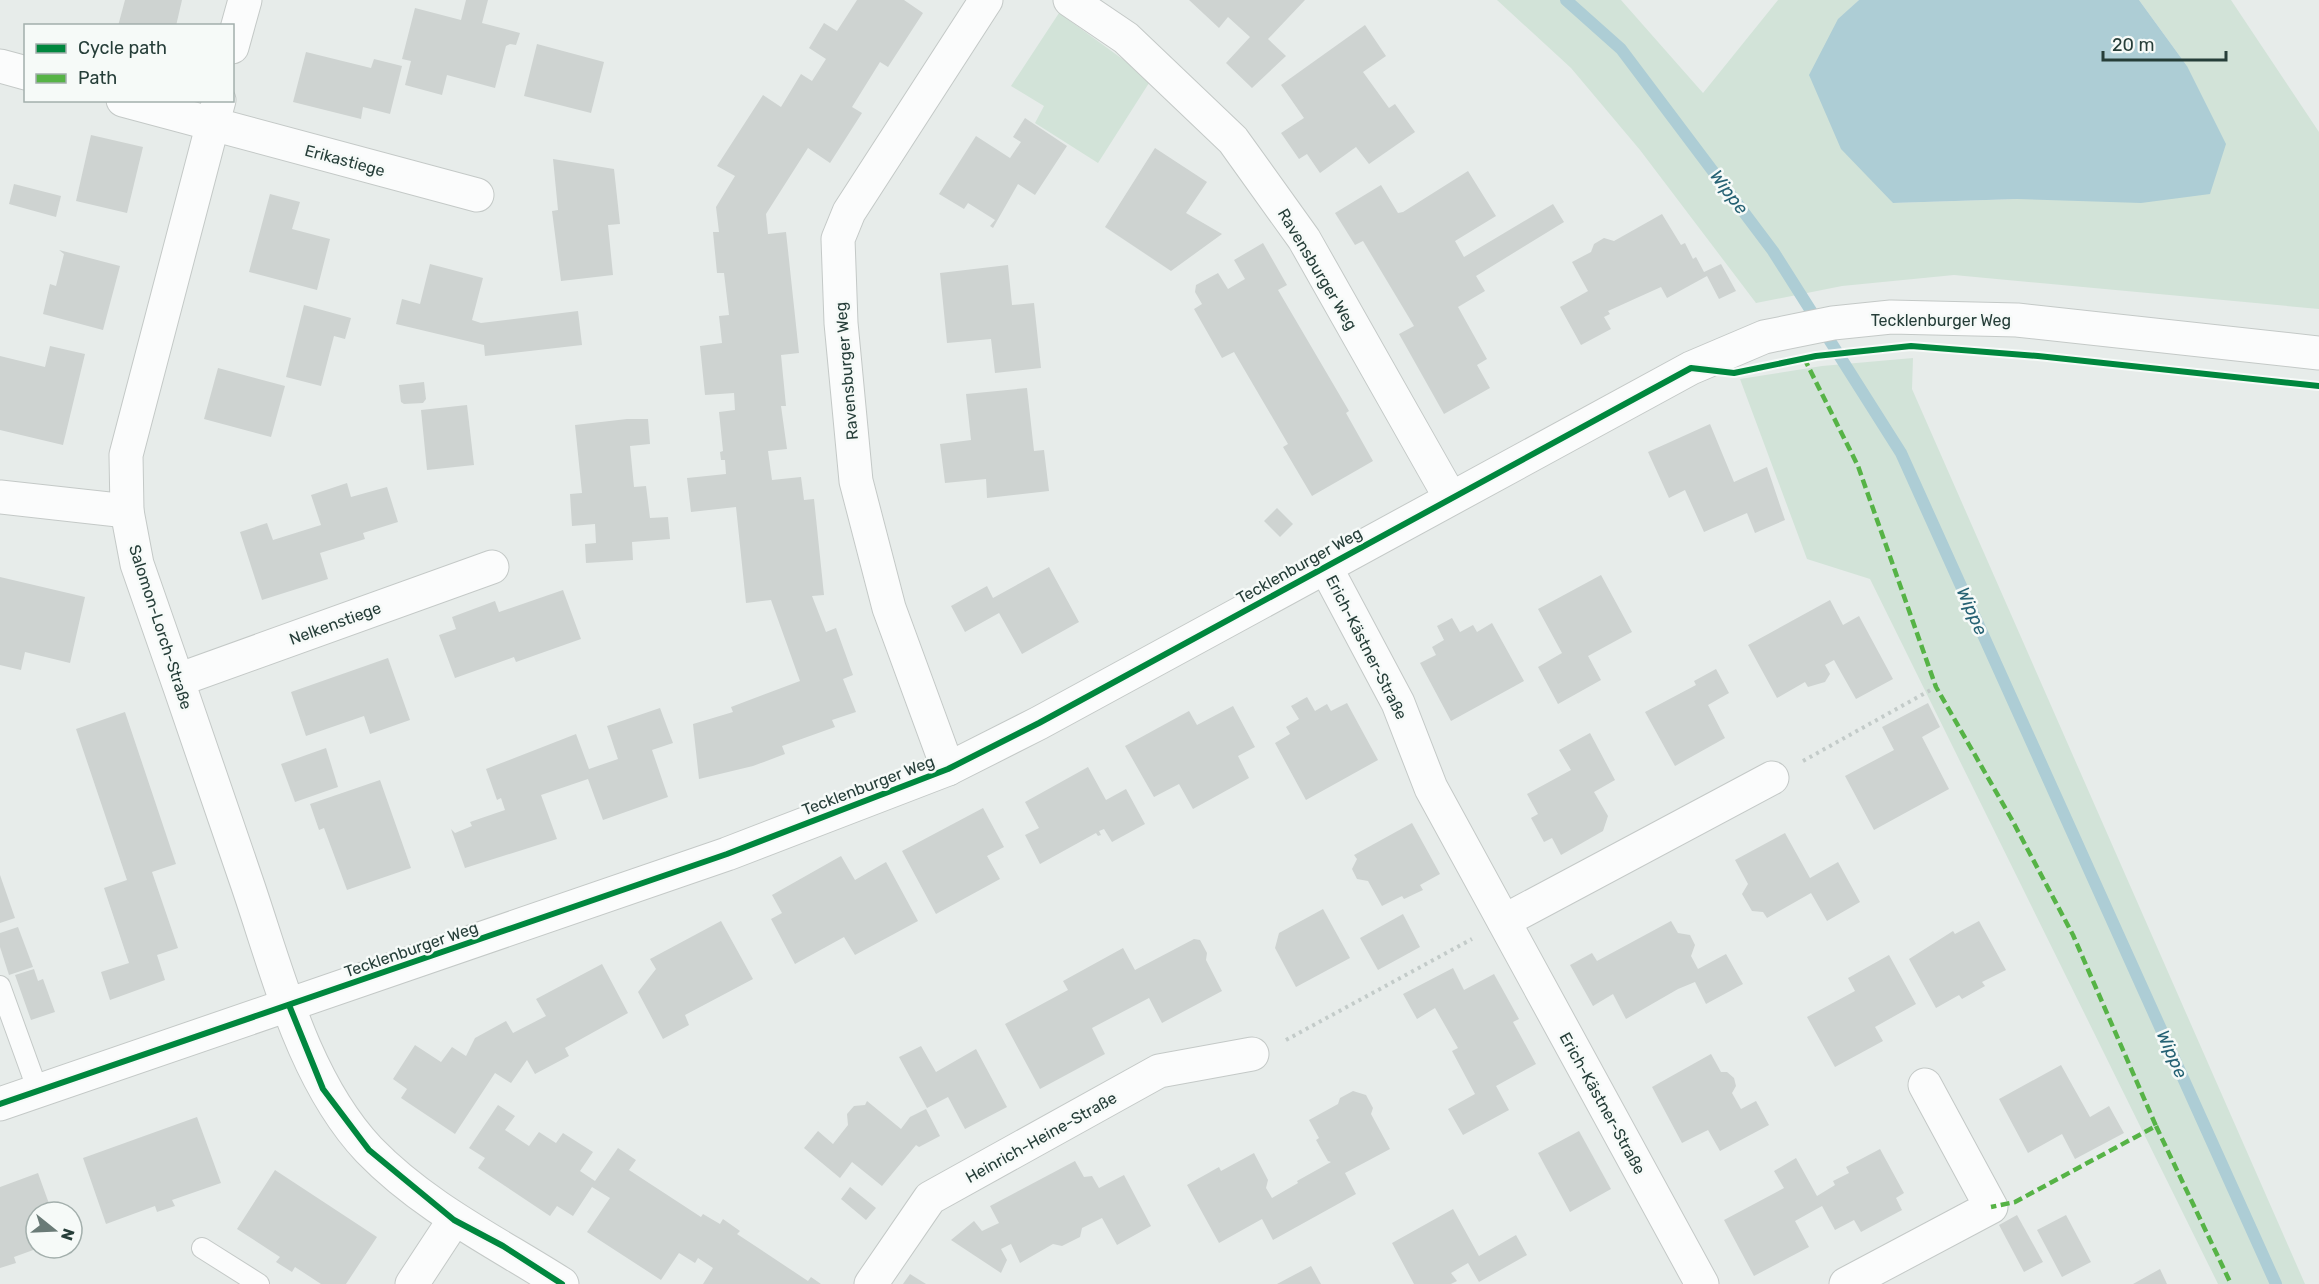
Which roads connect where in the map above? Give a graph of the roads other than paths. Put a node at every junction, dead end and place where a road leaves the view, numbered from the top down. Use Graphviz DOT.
graph roads {
  1 [pos="244,0"];
  2 [pos="986,0"];
  3 [pos="1070,0"];
  4 [pos="234,39"];
  5 [pos="0,66"];
  6 [pos="24,72"];
  7 [pos="137,102"];
  8 [pos="216,113"];
  9 [pos="477,195"];
  10 [pos="2319,353"];
  11 [pos="0,497"];
  12 [pos="1450,497"];
  13 [pos="127,512"];
  14 [pos="1325,566"];
  15 [pos="492,567"];
  16 [pos="178,680"];
  17 [pos="948,769"];
  18 [pos="1772,778"];
  19 [pos="1504,921"];
  20 [pos="0,986"];
  21 [pos="289,1005"];
  22 [pos="1252,1054"];
  23 [pos="1925,1085"];
  24 [pos="38,1091"];
  25 [pos="0,1104"];
  26 [pos="454,1221"];
  27 [pos="202,1248"];
  28 [pos="259,1284"];
  29 [pos="412,1284"];
  30 [pos="562,1284"];
  31 [pos="871,1284"];
  32 [pos="1702,1284"];
  33 [pos="1846,1284"];
  1 -- 4 [label="street"];
  2 -- 17 [label="street, Ravensburger Weg"];
  3 -- 12 [label="street, Ravensburger Weg"];
  5 -- 6 [label="street"];
  7 -- 8 [label="street, Erikastiege"];
  8 -- 9 [label="street, Erikastiege"];
  8 -- 13 [label="street, Salomon-Lorch-Straße"];
  10 -- 12 [label="street, Tecklenburger Weg"];
  11 -- 13 [label="street"];
  12 -- 14 [label="street, Tecklenburger Weg"];
  13 -- 16 [label="street, Salomon-Lorch-Straße"];
  14 -- 17 [label="street, Tecklenburger Weg"];
  14 -- 19 [label="street, Erich-Kästner-Straße"];
  15 -- 16 [label="street, Nelkenstiege"];
  16 -- 21 [label="street, Salomon-Lorch-Straße"];
  17 -- 21 [label="street, Tecklenburger Weg"];
  18 -- 19 [label="street"];
  19 -- 32 [label="street, Erich-Kästner-Straße"];
  20 -- 24 [label="lane"];
  21 -- 24 [label="street, Tecklenburger Weg"];
  21 -- 26 [label="street"];
  22 -- 31 [label="street, Heinrich-Heine-Straße"];
  23 -- 33 [label="street"];
  24 -- 25 [label="street, Tecklenburger Weg"];
  26 -- 29 [label="street"];
  26 -- 30 [label="street"];
  27 -- 28 [label="lane"];
}
